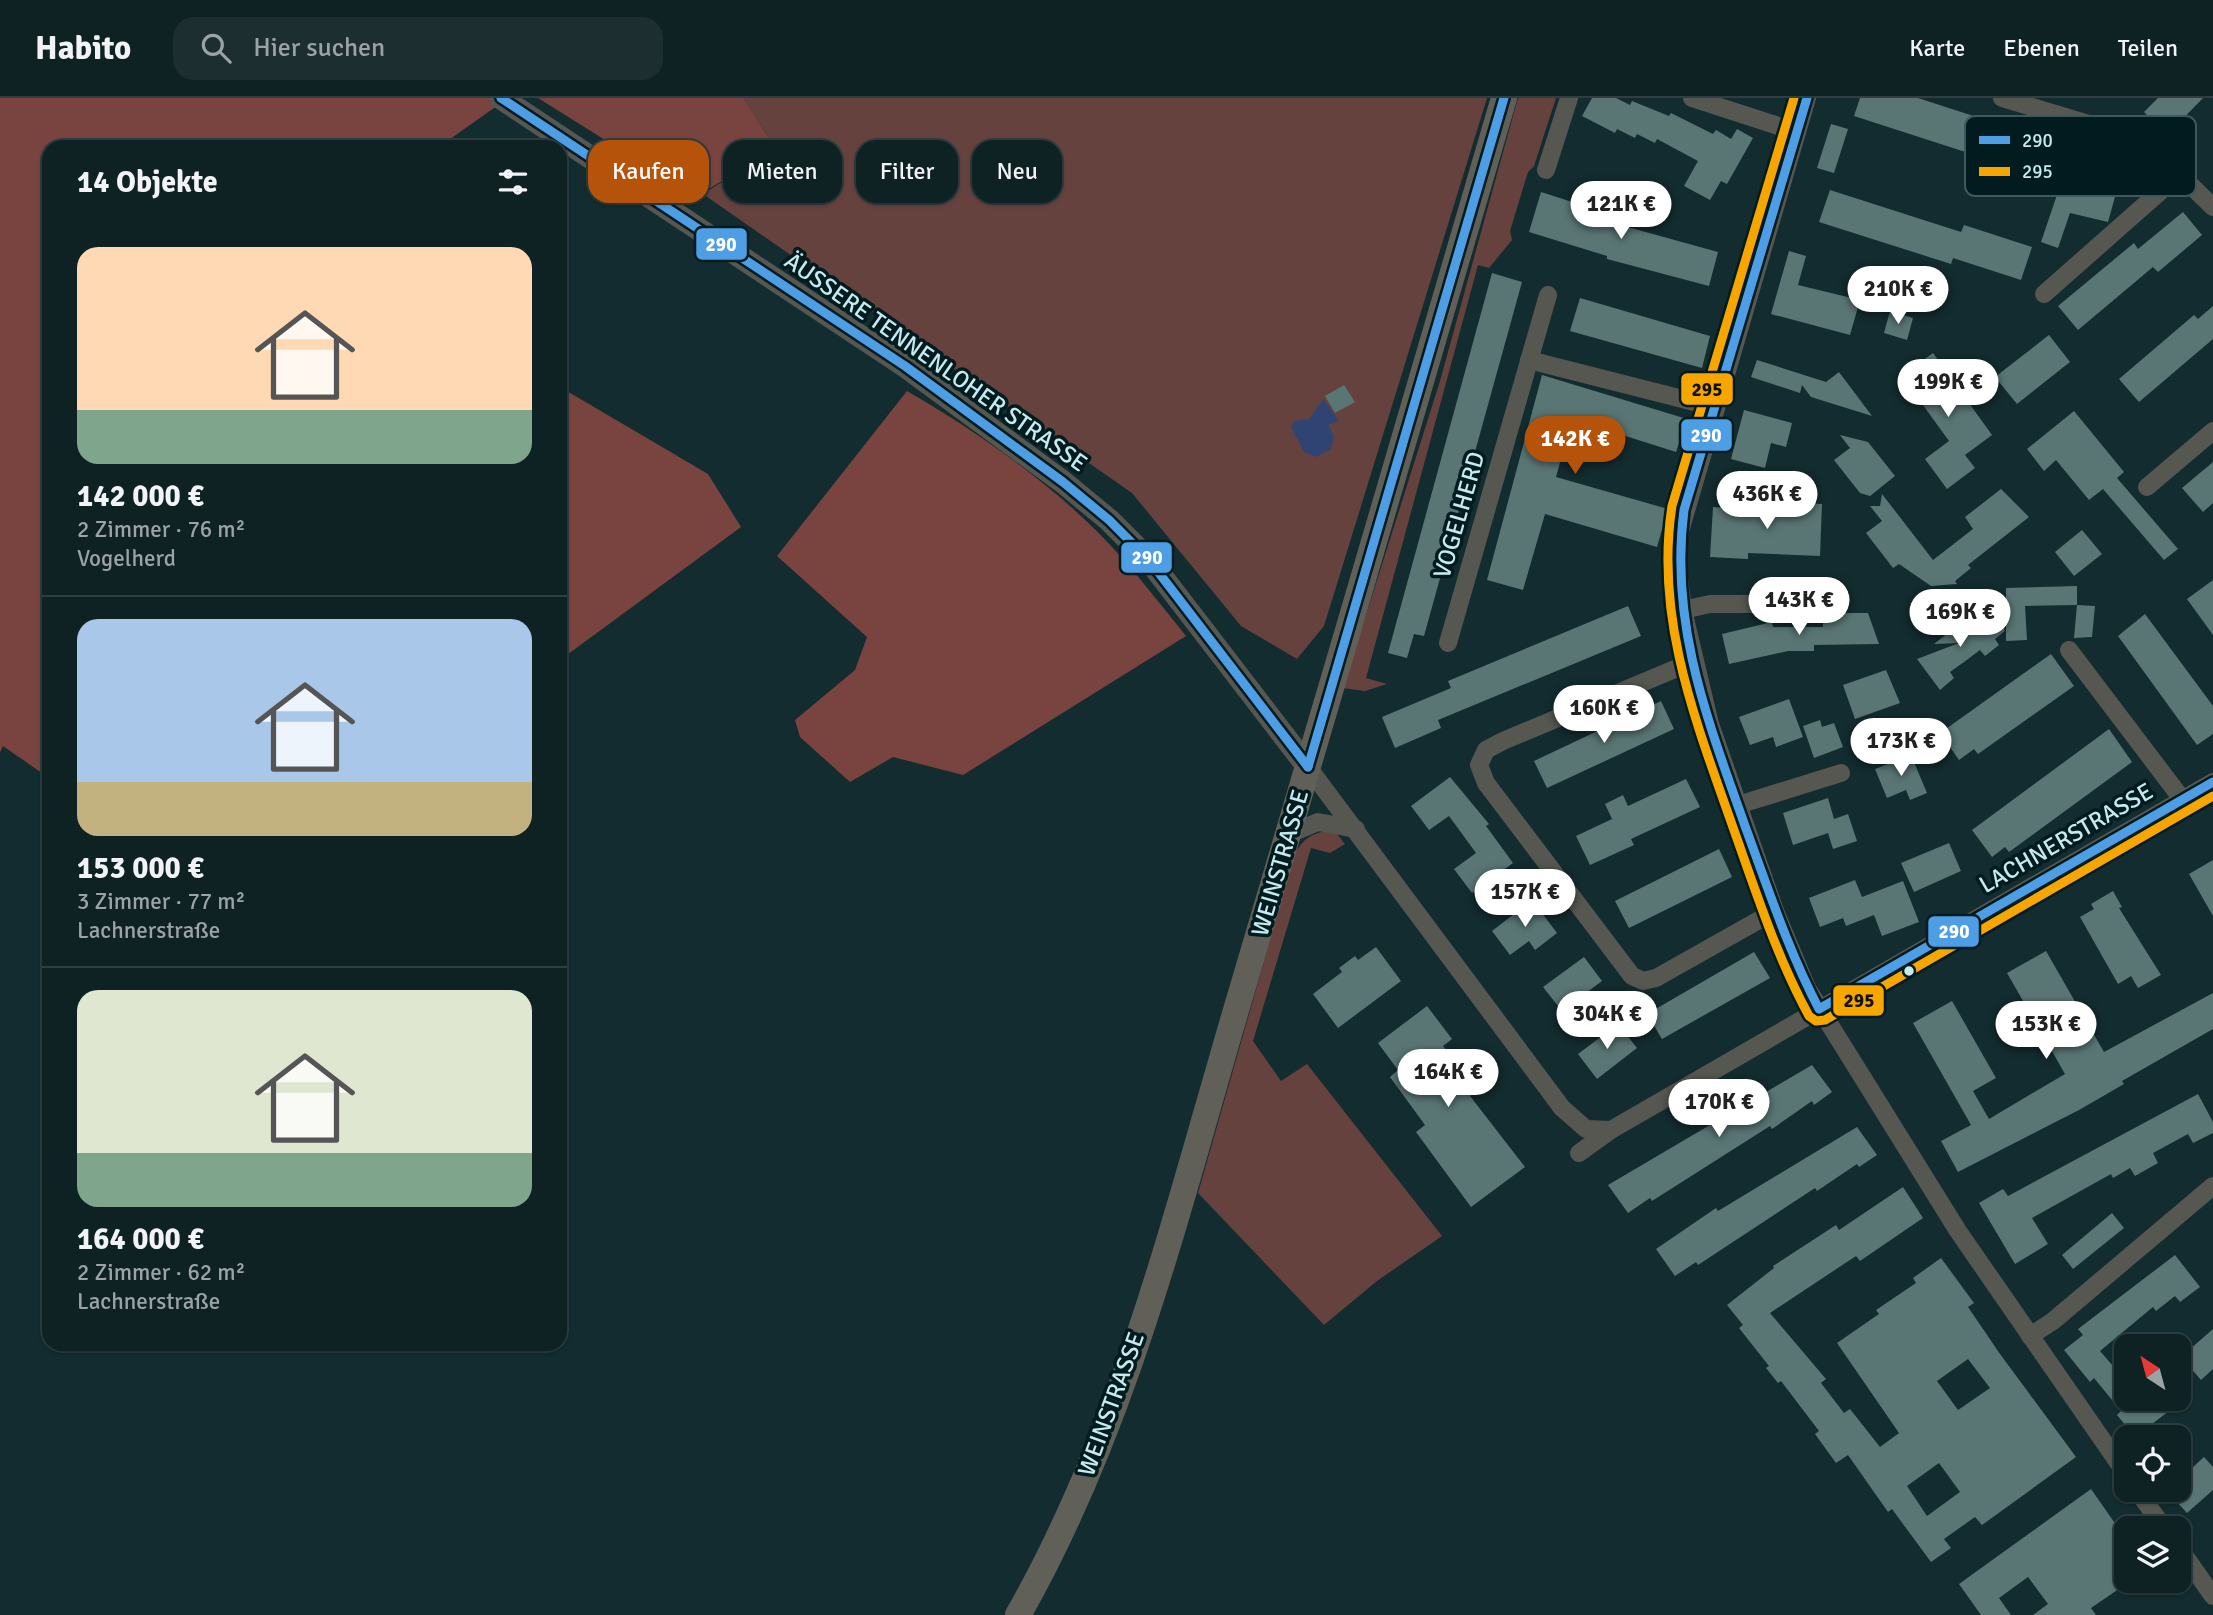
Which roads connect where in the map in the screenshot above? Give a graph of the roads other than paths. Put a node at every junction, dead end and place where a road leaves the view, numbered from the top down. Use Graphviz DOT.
graph roads {
  1 [pos="500,98"];
  2 [pos="1504,98"];
  3 [pos="1569,98"];
  4 [pos="1692,98"];
  5 [pos="1807,98"];
  6 [pos="2002,98"];
  7 [pos="2062,116"];
  8 [pos="1797,132"];
  9 [pos="563,140"];
  10 [pos="567,142"];
  11 [pos="1546,170"];
  12 [pos="2196,190"];
  13 [pos="2155,196"];
  14 [pos="2213,207"];
  15 [pos="2043,294"];
  16 [pos="1548,295"];
  17 [pos="1530,360"];
  18 [pos="1714,407"];
  19 [pos="2213,431"];
  20 [pos="2147,487"];
  21 [pos="1801,604"];
  22 [pos="1683,610"];
  23 [pos="1448,643"];
  24 [pos="2069,650"];
  25 [pos="1693,661"];
  26 [pos="1308,767"];
  27 [pos="1841,773"];
  28 [pos="2213,782"];
  29 [pos="2182,799"];
  30 [pos="1738,805"];
  31 [pos="1356,829"];
  32 [pos="1289,834"];
  33 [pos="1775,911"];
  34 [pos="1819,1009"];
  35 [pos="1611,1130"];
  36 [pos="1579,1153"];
  37 [pos="2213,1186"];
  38 [pos="2030,1336"];
  39 [pos="2114,1457"];
  40 [pos="2191,1560"];
  41 [pos="2208,1576"];
  42 [pos="2213,1597"];
  43 [pos="1018,1615"];
  1 -- 9 [label="street, ÄUSSERE TENNENLOHER STRASSE"];
  2 -- 26 [label="main road, WEINSTRASSE"];
  3 -- 11 [label="street"];
  4 -- 8 [label="street"];
  5 -- 8 [label="street"];
  6 -- 7 [label="street"];
  8 -- 18 [label="street"];
  10 -- 26 [label="street, ÄUSSERE TENNENLOHER STRASSE"];
  12 -- 14 [label="street"];
  13 -- 15 [label="street"];
  16 -- 17 [label="street, VOGELHERD"];
  17 -- 18 [label="street"];
  17 -- 23 [label="street, VOGELHERD"];
  18 -- 22 [label="street"];
  19 -- 20 [label="street"];
  21 -- 22 [label="street"];
  22 -- 25 [label="street"];
  24 -- 29 [label="street, LACHNERSTRASSE"];
  25 -- 30 [label="street"];
  25 -- 33 [label="street"];
  26 -- 31 [label="street"];
  26 -- 32 [label="main road, WEINSTRASSE"];
  27 -- 30 [label="street"];
  28 -- 29 [label="street, LACHNERSTRASSE"];
  29 -- 34 [label="street, LACHNERSTRASSE"];
  30 -- 33 [label="street"];
  31 -- 32 [label="street"];
  31 -- 35 [label="street"];
  32 -- 43 [label="main road, WEINSTRASSE"];
  33 -- 34 [label="street"];
  34 -- 35 [label="street, LACHNERSTRASSE"];
  34 -- 38 [label="street"];
  35 -- 36 [label="street, LACHNERSTRASSE"];
  37 -- 38 [label="street"];
  38 -- 39 [label="street"];
  40 -- 41 [label="street"];
  41 -- 42 [label="street"];
}
